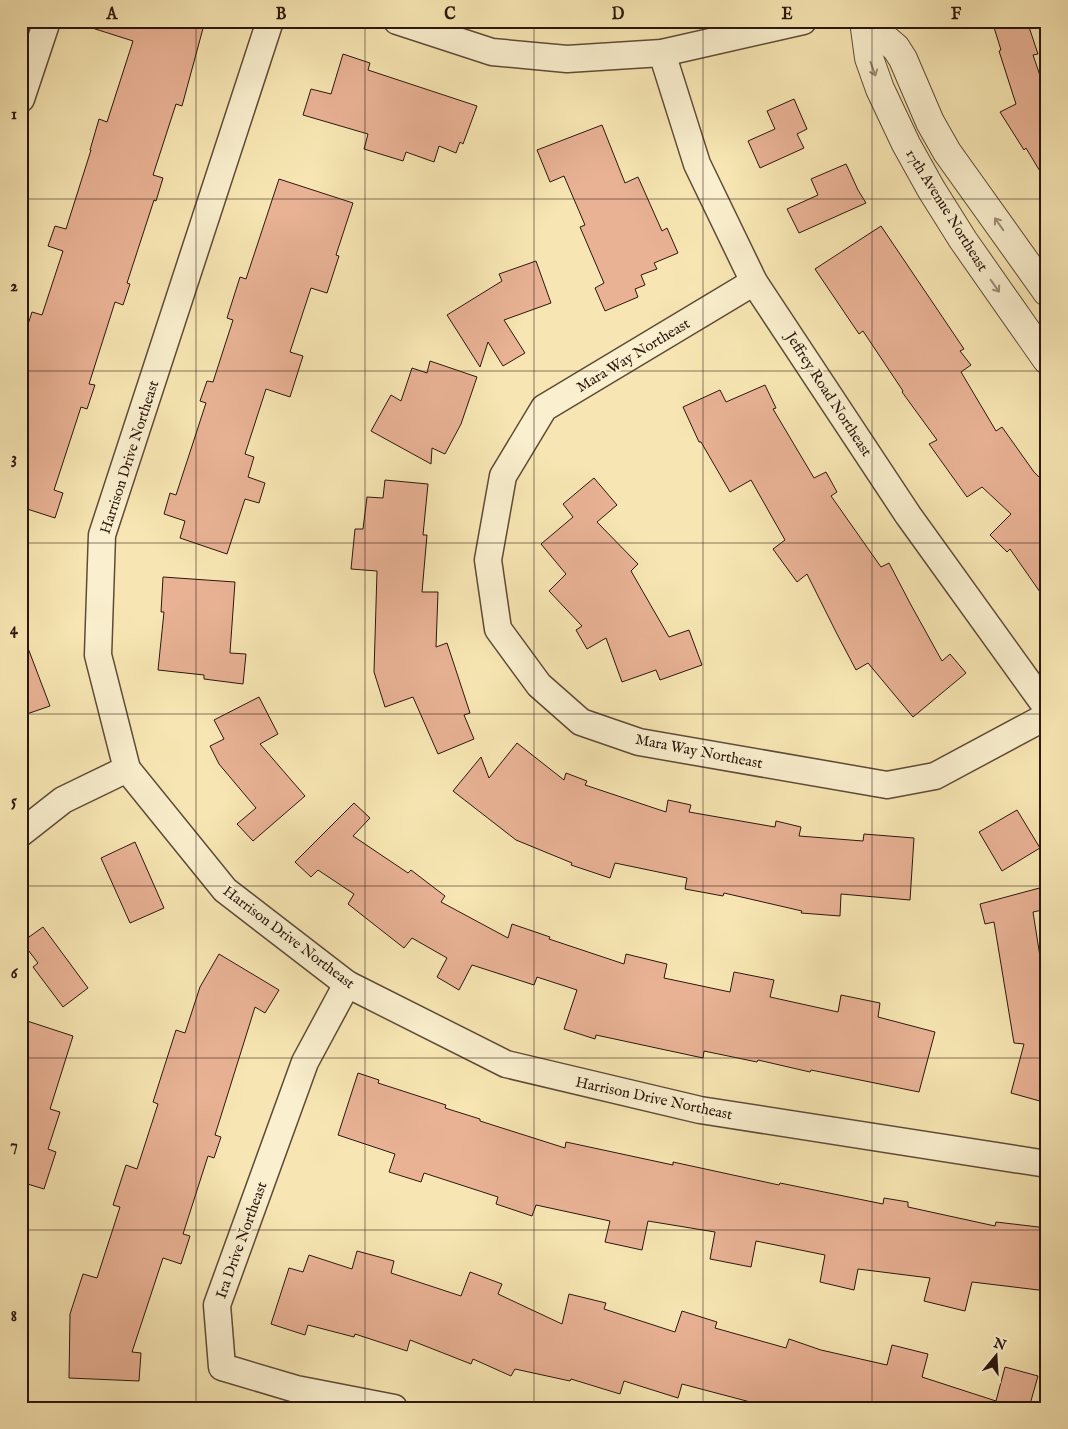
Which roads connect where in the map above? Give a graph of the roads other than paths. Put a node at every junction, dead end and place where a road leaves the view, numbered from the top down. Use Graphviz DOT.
graph roads {
  1 [pos="46,21"];
  2 [pos="270,21"];
  3 [pos="397,21"];
  4 [pos="802,21"];
  5 [pos="864,21"];
  6 [pos="871,21"];
  7 [pos="662,53"];
  8 [pos="21,99"];
  9 [pos="754,282"];
  10 [pos="1047,292"];
  11 [pos="1047,360"];
  12 [pos="1047,708"];
  13 [pos="1047,716"];
  14 [pos="128,769"];
  15 [pos="21,833"];
  16 [pos="348,984"];
  17 [pos="1047,1164"];
  18 [pos="394,1408"];
  1 -- 8 [label="street"];
  2 -- 14 [label="street, Harrison Drive Northeast"];
  3 -- 7 [label="street"];
  4 -- 7 [label="street"];
  5 -- 11 [label="street, 17th Avenue Northeast, one-way"];
  10 -- 6 [label="street, 17th Avenue Northeast, one-way"];
  7 -- 9 [label="street, Jeffrey Road Northeast"];
  9 -- 12 [label="street, Jeffrey Road Northeast"];
  9 -- 13 [label="street, Mara Way Northeast"];
  14 -- 15 [label="street"];
  14 -- 16 [label="street, Harrison Drive Northeast"];
  16 -- 17 [label="street, Harrison Drive Northeast"];
  16 -- 18 [label="street, Ira Drive Northeast"];
}
